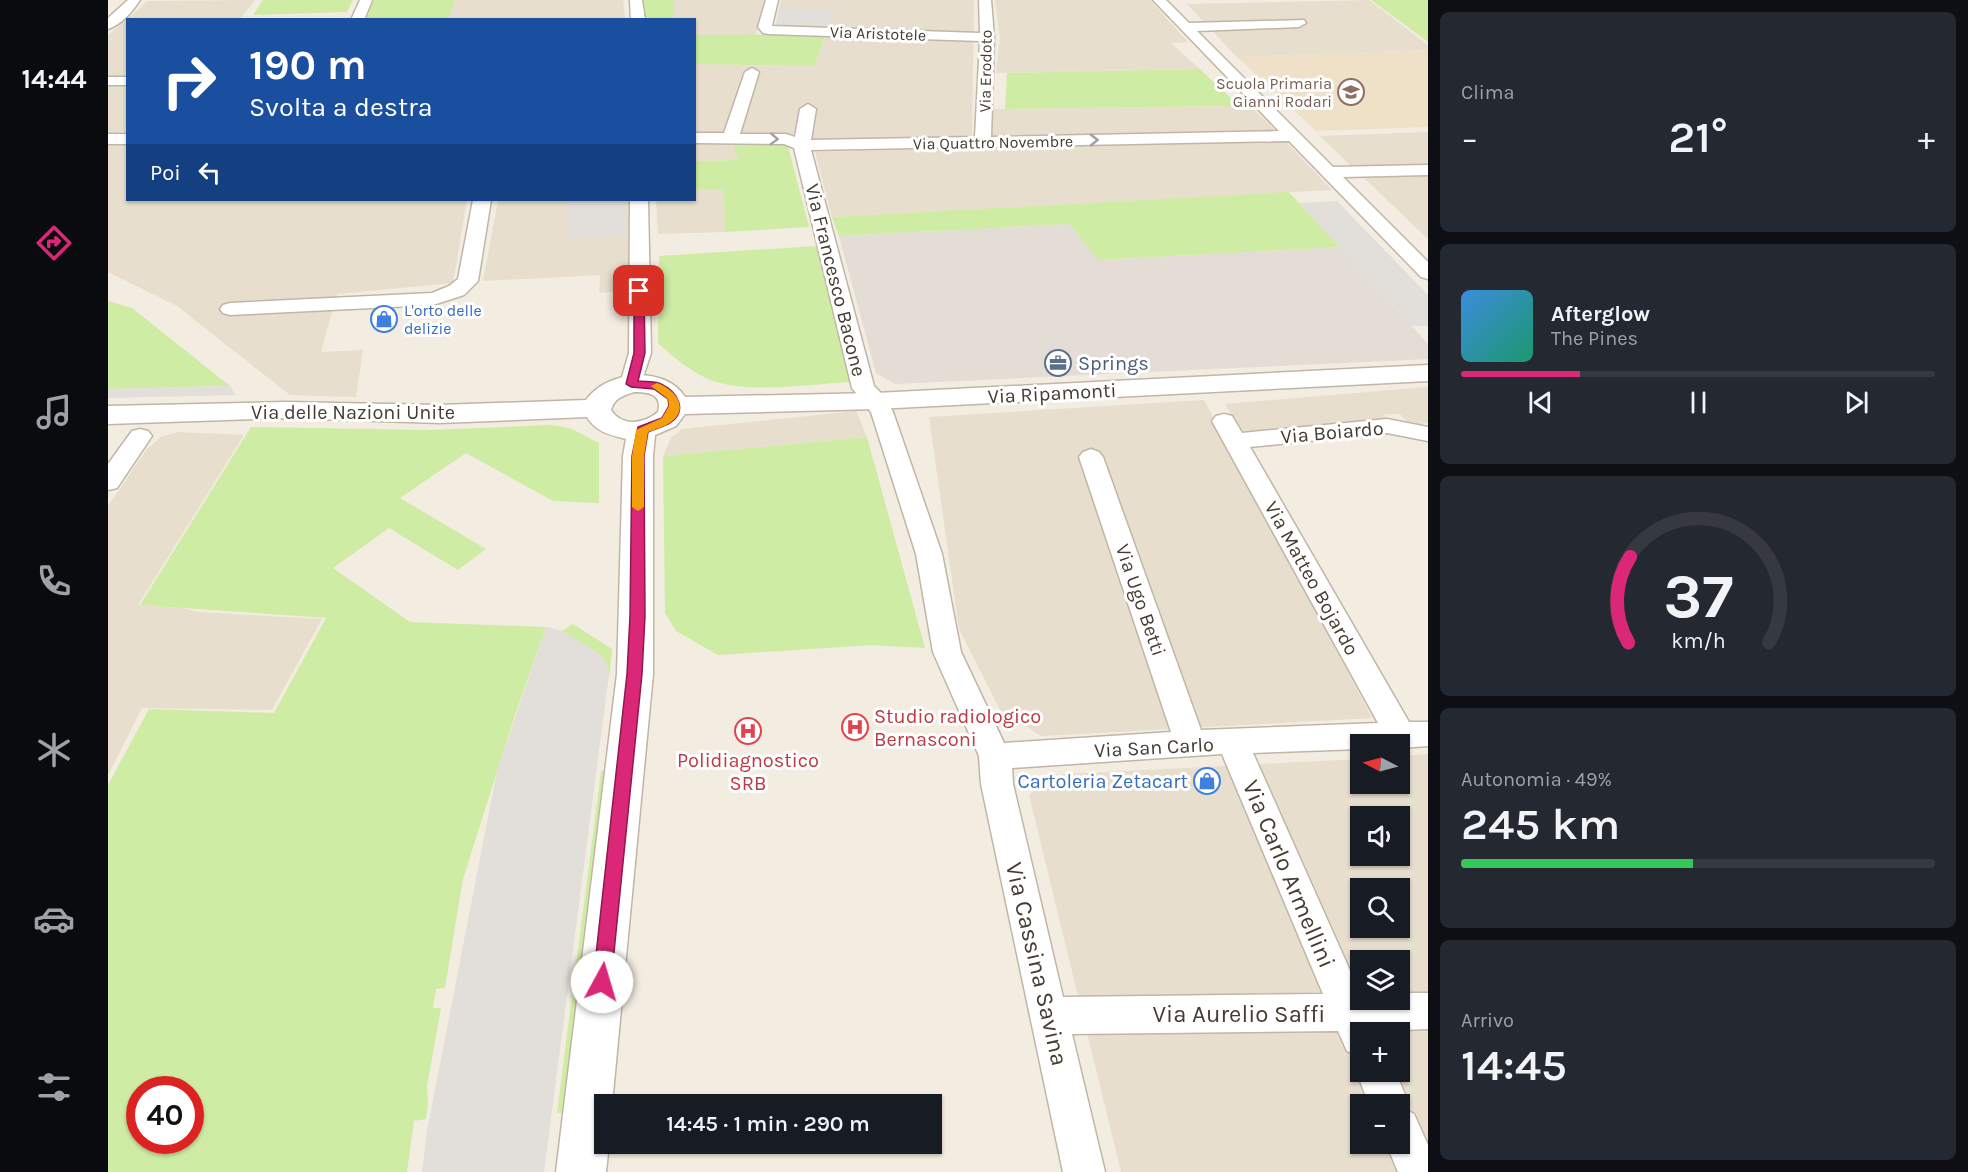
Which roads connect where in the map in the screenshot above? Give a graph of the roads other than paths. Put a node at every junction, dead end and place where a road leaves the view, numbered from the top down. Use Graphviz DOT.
graph roads {
  1 [pos="126,0"];
  2 [pos="134,0"];
  3 [pos="366,0"];
  4 [pos="636,0"];
  5 [pos="772,0"];
  6 [pos="985,0"];
  7 [pos="1159,0"];
  8 [pos="108,4"];
  9 [pos="358,18"];
  10 [pos="638,18"];
  11 [pos="1299,24"];
  12 [pos="108,25"];
  13 [pos="1186,27"];
  14 [pos="987,37"];
  15 [pos="752,72"];
  16 [pos="108,81"];
  17 [pos="126,81"];
  18 [pos="808,109"];
  19 [pos="1293,136"];
  20 [pos="731,137"];
  21 [pos="696,138"];
  22 [pos="108,139"];
  23 [pos="126,139"];
  24 [pos="983,142"];
  25 [pos="802,145"];
  26 [pos="1428,170"];
  27 [pos="1330,172"];
  28 [pos="482,201"];
  29 [pos="639,201"];
  30 [pos="1428,273"];
  31 [pos="230,309"];
  32 [pos="1428,373"];
  33 [pos="631,384"];
  34 [pos="876,401"];
  35 [pos="675,406"];
  36 [pos="597,408"];
  37 [pos="108,415"];
  38 [pos="642,430"];
  39 [pos="1229,431"];
  40 [pos="1428,434"];
  41 [pos="140,436"];
  42 [pos="1091,457"];
  43 [pos="108,482"];
  44 [pos="1415,735"];
  45 [pos="1190,743"];
  46 [pos="1233,743"];
  47 [pos="995,756"];
  48 [pos="1428,1011"];
  49 [pos="1049,1016"];
  50 [pos="1353,1022"];
  51 [pos="1374,1022"];
  52 [pos="1350,1026"];
  53 [pos="1410,1151"];
  54 [pos="581,1172"];
  55 [pos="1084,1172"];
  56 [pos="1419,1172"];
  1 -- 8 [label="street"];
  2 -- 12 [label="street"];
  3 -- 9 [label="street"];
  4 -- 10 [label="street"];
  5 -- 14 [label="street, Via Aristotele"];
  6 -- 14 [label="street, Via Erodoto"];
  7 -- 13 [label="street"];
  11 -- 13 [label="street"];
  13 -- 19 [label="street"];
  14 -- 24 [label="street, Via Erodoto"];
  15 -- 20 [label="street"];
  16 -- 17 [label="street"];
  18 -- 25 [label="street"];
  24 -- 19 [label="street, Via Quattro Novembre, one-way"];
  19 -- 27 [label="street"];
  20 -- 21 [label="street, Via Quattro Novembre"];
  20 -- 25 [label="street, Via Quattro Novembre, one-way"];
  22 -- 23 [label="street"];
  24 -- 25 [label="street, Via Quattro Novembre"];
  25 -- 34 [label="street, Via Francesco Bacone"];
  26 -- 27 [label="street"];
  27 -- 30 [label="street"];
  28 -- 31 [label="street"];
  29 -- 33 [label="street"];
  32 -- 34 [label="street, Via Ripamonti"];
  33 -- 35 [label="street"];
  33 -- 36 [label="street"];
  34 -- 35 [label="street, Via Ripamonti"];
  34 -- 47 [label="street, Via Francesco Bacone"];
  35 -- 38 [label="street"];
  36 -- 37 [label="street, Via delle Nazioni Unite"];
  36 -- 38 [label="street"];
  38 -- 54 [label="street"];
  39 -- 40 [label="street, Via Boiardo"];
  39 -- 44 [label="street, Via Matteo Bojardo"];
  41 -- 43 [label="street"];
  42 -- 45 [label="street, Via Ugo Betti"];
  44 -- 46 [label="street, Via San Carlo"];
  45 -- 46 [label="street, Via San Carlo"];
  45 -- 47 [label="street, Via San Carlo"];
  46 -- 50 [label="street, Via Carlo Armellini"];
  47 -- 49 [label="street, Via Cassina Savina"];
  48 -- 51 [label="street, Via Aurelio Saffi"];
  49 -- 52 [label="street, Via Aurelio Saffi"];
  49 -- 55 [label="street, Via Cassina Savina"];
  53 -- 56 [label="street"];
}
